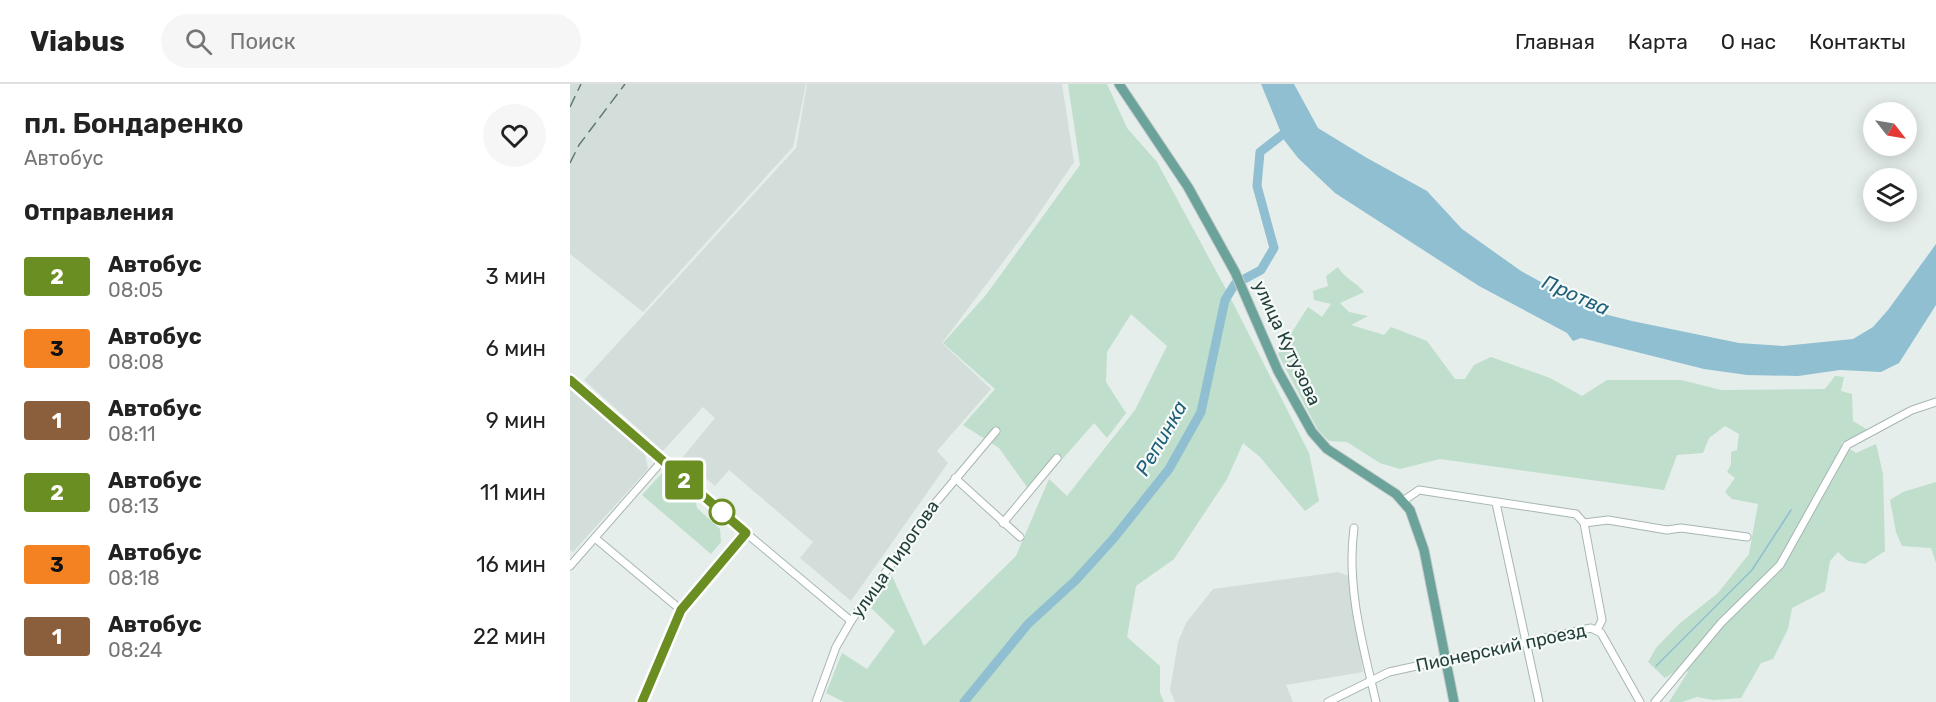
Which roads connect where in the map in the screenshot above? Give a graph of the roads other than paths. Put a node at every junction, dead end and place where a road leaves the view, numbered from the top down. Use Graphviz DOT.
graph roads {
  1 [pos="1119,84"];
  2 [pos="570,380"];
  3 [pos="1936,402"];
  4 [pos="996,430"];
  5 [pos="1057,458"];
  6 [pos="662,462"];
  7 [pos="955,478"];
  8 [pos="1403,501"];
  9 [pos="1497,503"];
  10 [pos="1003,523"];
  11 [pos="1584,523"];
  12 [pos="1354,528"];
  13 [pos="746,533"];
  14 [pos="1020,537"];
  15 [pos="1747,537"];
  16 [pos="595,538"];
  17 [pos="570,566"];
  18 [pos="681,610"];
  19 [pos="851,621"];
  20 [pos="1597,630"];
  21 [pos="1526,642"];
  22 [pos="1445,659"];
  23 [pos="1371,680"];
  24 [pos="642,702"];
  25 [pos="816,702"];
  26 [pos="1328,702"];
  27 [pos="1376,702"];
  28 [pos="1454,702"];
  29 [pos="1539,702"];
  30 [pos="1640,702"];
  31 [pos="1655,702"];
  1 -- 8 [label="main road, улица Кутузова"];
  2 -- 6 [label="main road"];
  3 -- 31 [label="street"];
  4 -- 7 [label="street, улица Пирогова"];
  5 -- 10 [label="street"];
  6 -- 13 [label="main road"];
  6 -- 16 [label="street"];
  7 -- 10 [label="street"];
  7 -- 19 [label="street, улица Пирогова"];
  8 -- 9 [label="street"];
  8 -- 22 [label="main road, улица Кутузова"];
  9 -- 11 [label="street"];
  9 -- 21 [label="street"];
  10 -- 14 [label="street"];
  11 -- 15 [label="street"];
  11 -- 20 [label="street"];
  12 -- 23 [label="street"];
  13 -- 18 [label="main road"];
  13 -- 19 [label="street"];
  16 -- 17 [label="street"];
  16 -- 18 [label="street"];
  18 -- 24 [label="main road"];
  19 -- 25 [label="street, улица Пирогова"];
  20 -- 21 [label="street, Пионерский проезд"];
  20 -- 30 [label="street, Пионерский проезд"];
  21 -- 22 [label="street, Пионерский проезд"];
  21 -- 29 [label="street"];
  22 -- 23 [label="street, Пионерский проезд"];
  22 -- 28 [label="main road, улица Кутузова"];
  23 -- 26 [label="street, Пионерский проезд"];
  23 -- 27 [label="street"];
}
